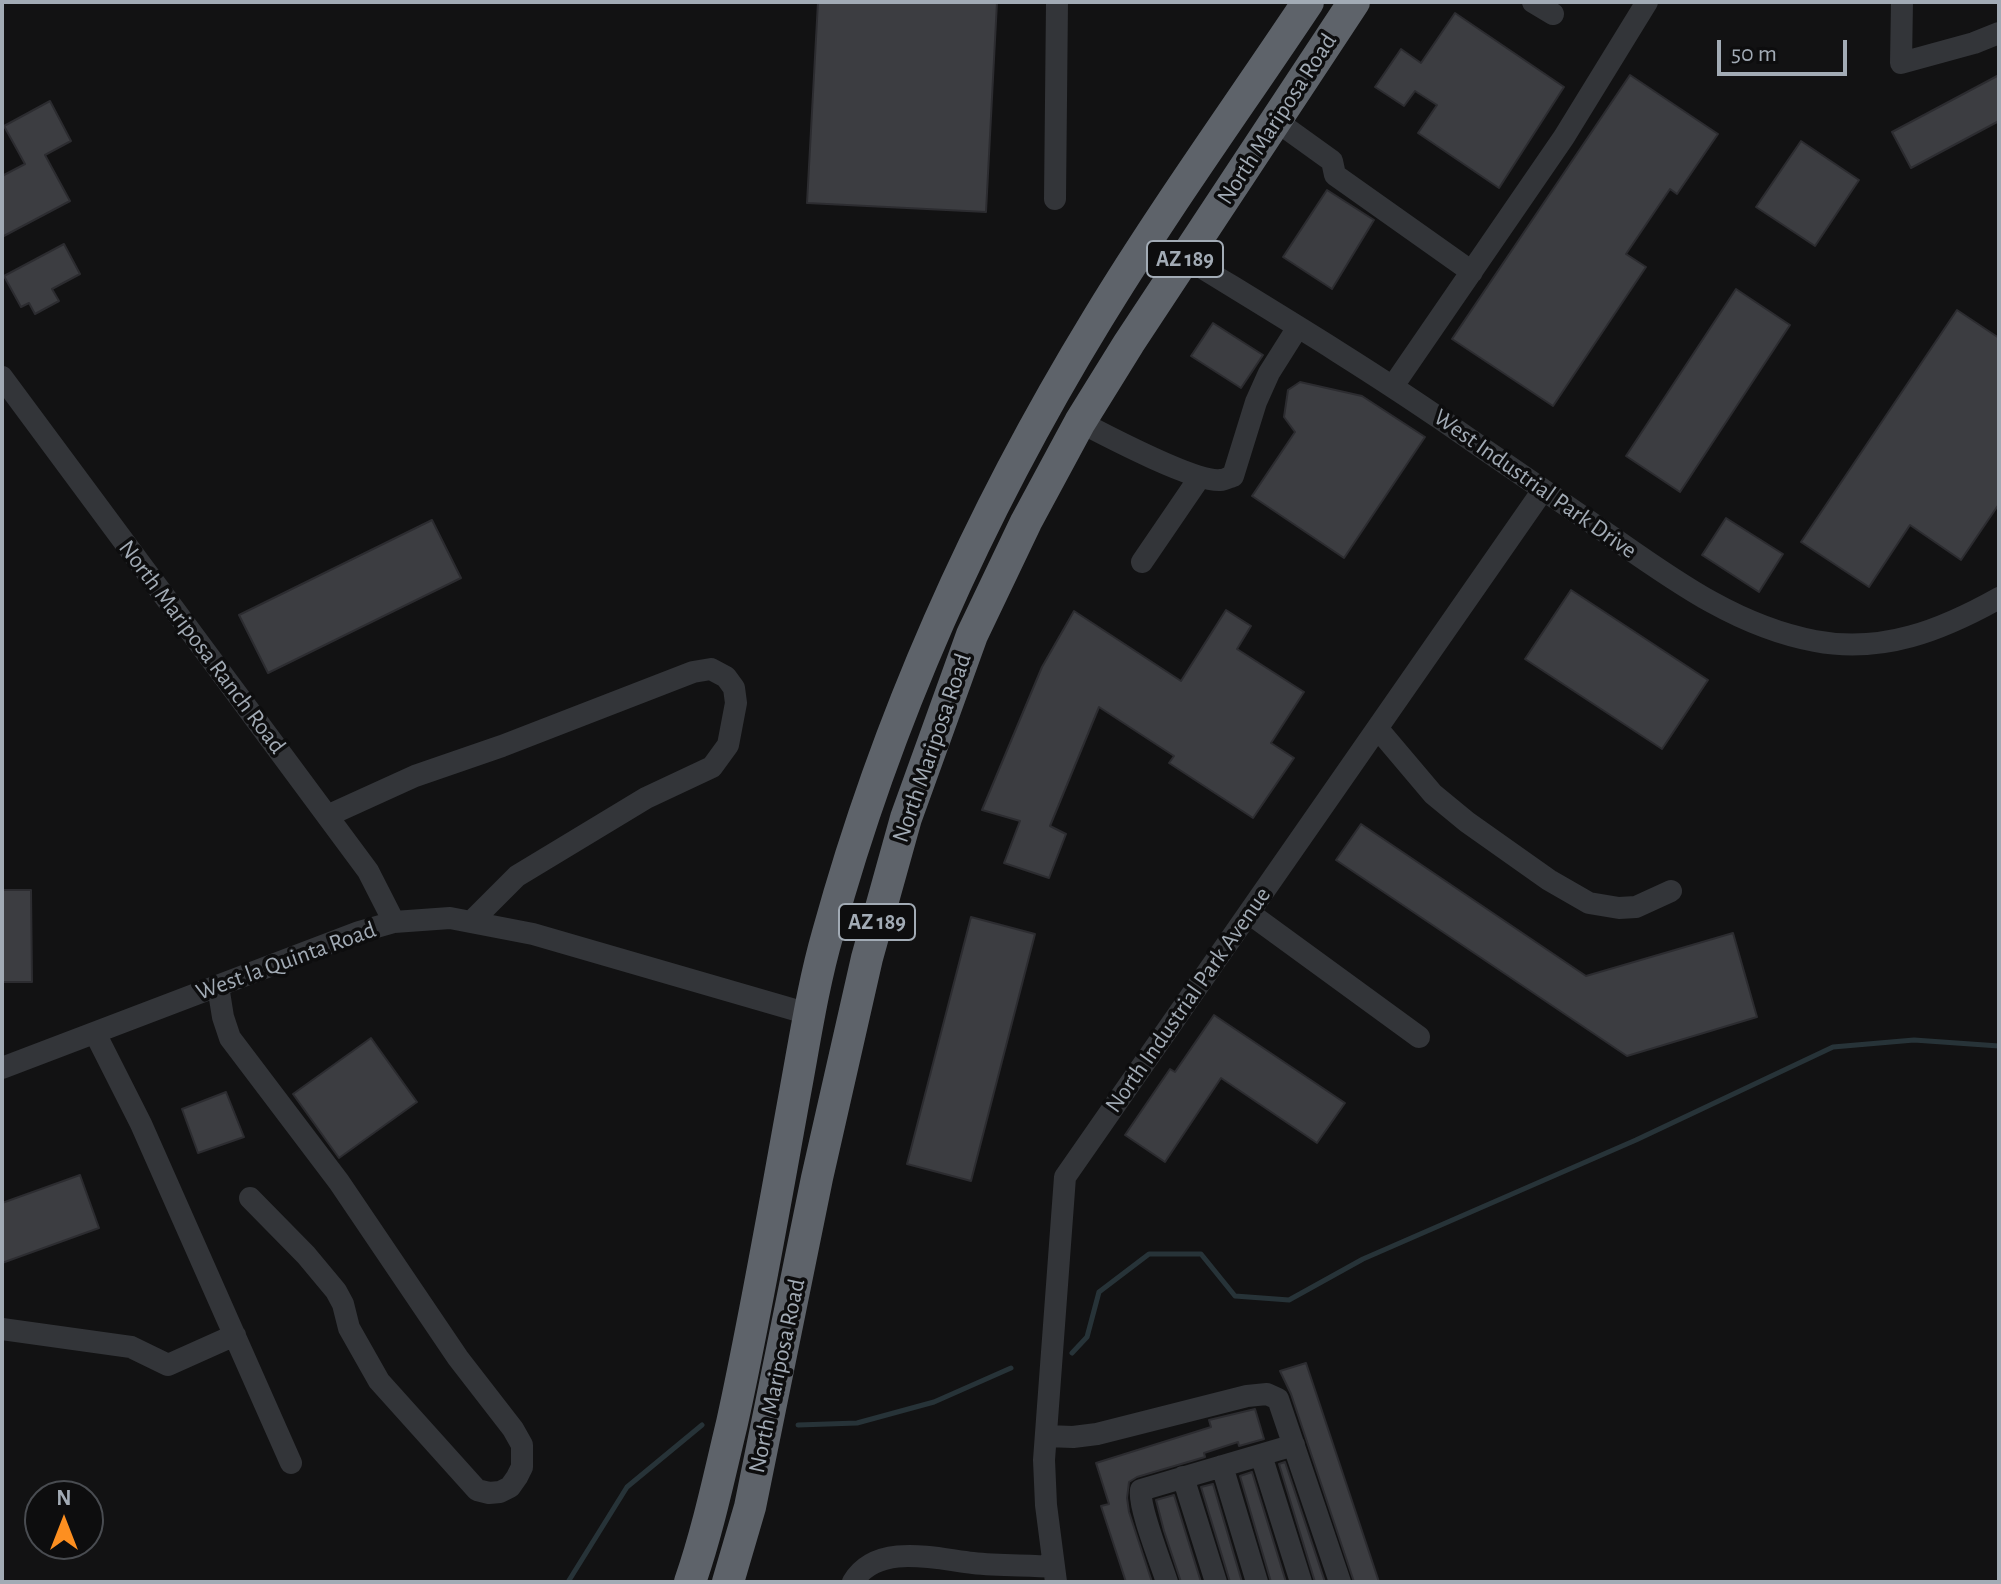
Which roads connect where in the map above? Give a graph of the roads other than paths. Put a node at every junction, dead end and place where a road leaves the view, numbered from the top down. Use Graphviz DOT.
graph roads {
  1 [pos="1057,2"];
  2 [pos="1309,2"];
  3 [pos="1354,2"];
  4 [pos="1533,2"];
  5 [pos="1647,2"];
  6 [pos="1902,2"];
  7 [pos="1553,14"];
  8 [pos="1999,33"];
  9 [pos="1275,120"];
  10 [pos="1055,199"];
  11 [pos="1186,258"];
  12 [pos="1472,272"];
  13 [pos="1298,327"];
  14 [pos="2,377"];
  15 [pos="1393,386"];
  16 [pos="1080,422"];
  17 [pos="1200,477"];
  18 [pos="1543,490"];
  19 [pos="992,507"];
  20 [pos="1026,522"];
  21 [pos="1142,562"];
  22 [pos="1999,598"];
  23 [pos="1378,729"];
  24 [pos="327,816"];
  25 [pos="1671,891"];
  26 [pos="1249,913"];
  27 [pos="394,922"];
  28 [pos="471,922"];
  29 [pos="218,986"];
  30 [pos="809,1014"];
  31 [pos="95,1033"];
  32 [pos="1419,1037"];
  33 [pos="2,1068"];
  34 [pos="250,1198"];
  35 [pos="2,1329"];
  36 [pos="235,1335"];
  37 [pos="768,1345"];
  38 [pos="1046,1436"];
  39 [pos="1294,1445"];
  40 [pos="1261,1455"];
  41 [pos="291,1463"];
  42 [pos="1222,1466"];
  43 [pos="1183,1477"];
  44 [pos="972,1572"];
  45 [pos="1055,1574"];
  46 [pos="690,1582"];
  47 [pos="728,1582"];
  48 [pos="853,1582"];
  49 [pos="1167,1582"];
  50 [pos="1216,1582"];
  51 [pos="1257,1582"];
  52 [pos="1301,1582"];
  53 [pos="1340,1582"];
  1 -- 10 [label="street"];
  2 -- 11 [label="highway"];
  2 -- 19 [label="highway, North Mariposa Road / AZ 189"];
  3 -- 9 [label="highway, North Mariposa Road / AZ 189"];
  4 -- 7 [label="street"];
  5 -- 12 [label="street"];
  6 -- 8 [label="street"];
  9 -- 11 [label="highway, North Mariposa Road / AZ 189"];
  9 -- 12 [label="street"];
  11 -- 13 [label="street, West Industrial Park Drive"];
  11 -- 16 [label="highway, North Mariposa Road / AZ 189"];
  11 -- 19 [label="highway"];
  12 -- 15 [label="street"];
  13 -- 15 [label="street, West Industrial Park Drive"];
  13 -- 17 [label="street"];
  14 -- 24 [label="street, North Mariposa Ranch Road"];
  15 -- 18 [label="street, West Industrial Park Drive"];
  16 -- 17 [label="street"];
  16 -- 20 [label="highway, North Mariposa Road / AZ 189"];
  17 -- 21 [label="street"];
  18 -- 22 [label="street, West Industrial Park Drive"];
  18 -- 23 [label="street, North Industrial Park Avenue"];
  19 -- 30 [label="highway, North Mariposa Road / AZ 189"];
  20 -- 30 [label="highway"];
  20 -- 37 [label="highway, North Mariposa Road / AZ 189"];
  23 -- 25 [label="street"];
  23 -- 26 [label="street, North Industrial Park Avenue"];
  24 -- 27 [label="street, North Mariposa Ranch Road"];
  24 -- 28 [label="street"];
  26 -- 32 [label="street"];
  26 -- 38 [label="street, North Industrial Park Avenue"];
  27 -- 28 [label="street, West la Quinta Road"];
  27 -- 29 [label="street, West la Quinta Road"];
  28 -- 30 [label="street, West la Quinta Road"];
  29 -- 31 [label="street, West la Quinta Road"];
  29 -- 34 [label="street"];
  30 -- 37 [label="highway, North Mariposa Road / AZ 189"];
  31 -- 33 [label="street, West la Quinta Road"];
  31 -- 36 [label="street"];
  35 -- 36 [label="street"];
  36 -- 41 [label="street"];
  37 -- 46 [label="highway, North Mariposa Road / AZ 189"];
  37 -- 47 [label="highway, North Mariposa Road / AZ 189"];
  38 -- 39 [label="street"];
  38 -- 45 [label="street, North Industrial Park Avenue"];
  39 -- 40 [label="street"];
  39 -- 53 [label="street"];
  40 -- 42 [label="street"];
  40 -- 52 [label="street"];
  42 -- 43 [label="street"];
  42 -- 51 [label="street"];
  43 -- 49 [label="street"];
  43 -- 50 [label="street"];
  44 -- 45 [label="street"];
  44 -- 48 [label="street"];
}
